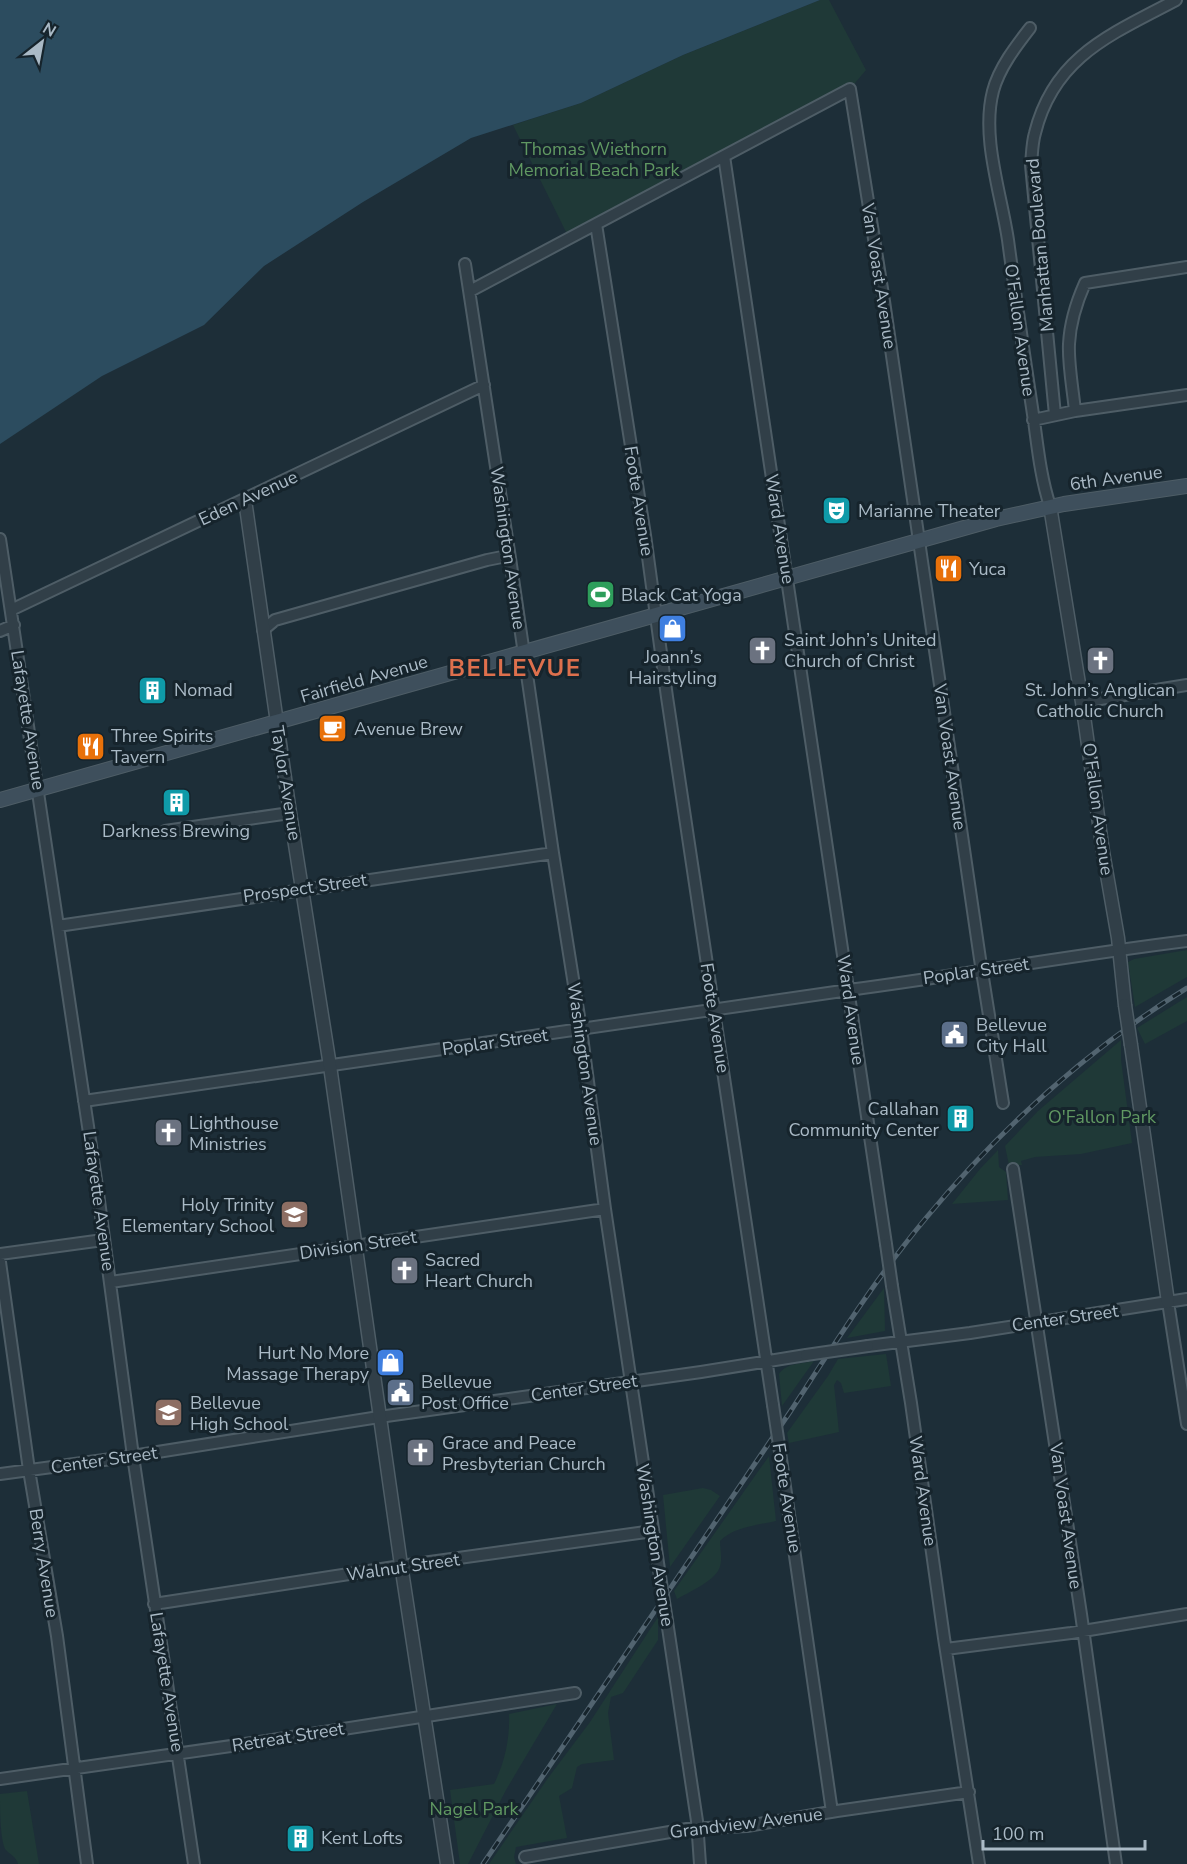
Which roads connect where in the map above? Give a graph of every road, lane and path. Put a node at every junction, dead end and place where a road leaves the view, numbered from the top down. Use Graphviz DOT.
graph roads {
  1 [pos="1176,0"];
  2 [pos="1030,28"];
  3 [pos="724,156"];
  4 [pos="596,224"];
  5 [pos="465,264"];
  6 [pos="1187,267"];
  7 [pos="470,291"];
  8 [pos="484,385"];
  9 [pos="1187,395"];
  10 [pos="1075,411"];
  11 [pos="1055,415"];
  12 [pos="1034,420"];
  13 [pos="1187,486"];
  14 [pos="245,500"];
  15 [pos="1050,506"];
  16 [pos="0,539"];
  17 [pos="919,542"];
  18 [pos="510,558"];
  19 [pos="788,579"];
  20 [pos="11,610"];
  21 [pos="655,616"];
  22 [pos="14,626"];
  23 [pos="263,630"];
  24 [pos="0,631"];
  25 [pos="524,653"];
  26 [pos="1187,685"];
  27 [pos="1082,702"];
  28 [pos="276,723"];
  29 [pos="38,790"];
  30 [pos="0,800"];
  31 [pos="290,813"];
  32 [pos="165,831"];
  33 [pos="553,853"];
  34 [pos="302,888"];
  35 [pos="58,926"];
  36 [pos="1187,941"];
  37 [pos="1119,949"];
  38 [pos="982,970"];
  39 [pos="848,991"];
  40 [pos="713,1009"];
  41 [pos="581,1029"];
  42 [pos="330,1065"];
  43 [pos="84,1101"];
  44 [pos="1004,1103"];
  45 [pos="1013,1169"];
  46 [pos="605,1209"];
  47 [pos="103,1240"];
  48 [pos="354,1245"];
  49 [pos="0,1254"];
  50 [pos="0,1262"];
  51 [pos="111,1282"];
  52 [pos="1187,1299"];
  53 [pos="1168,1302"];
  54 [pos="1035,1322"];
  55 [pos="902,1342"];
  56 [pos="767,1360"];
  57 [pos="631,1382"];
  58 [pos="379,1417"];
  59 [pos="1187,1424"];
  60 [pos="133,1456"];
  61 [pos="29,1470"];
  62 [pos="0,1474"];
  63 [pos="653,1531"];
  64 [pos="401,1566"];
  65 [pos="154,1604"];
  66 [pos="1187,1614"];
  67 [pos="1083,1631"];
  68 [pos="946,1649"];
  69 [pos="575,1693"];
  70 [pos="424,1716"];
  71 [pos="178,1754"];
  72 [pos="74,1769"];
  73 [pos="0,1779"];
  74 [pos="969,1792"];
  75 [pos="832,1812"];
  76 [pos="698,1828"];
  77 [pos="525,1857"];
  78 [pos="87,1864"];
  79 [pos="194,1864"];
  80 [pos="447,1864"];
  81 [pos="700,1864"];
  82 [pos="979,1864"];
  83 [pos="1116,1864"];
  1 -- 11 [label="street, Manhattan Boulevard"];
  2 -- 12 [label="street, O’Fallon Avenue"];
  3 -- 4 [label="street"];
  3 -- 17 [label="street, Van Voast Avenue"];
  3 -- 19 [label="street, Ward Avenue"];
  4 -- 7 [label="street"];
  4 -- 21 [label="street, Foote Avenue"];
  5 -- 7 [label="street, Washington Avenue"];
  6 -- 10 [label="street"];
  7 -- 8 [label="street, Washington Avenue"];
  8 -- 14 [label="street, Eden Avenue"];
  8 -- 18 [label="street, Washington Avenue"];
  9 -- 10 [label="street"];
  10 -- 11 [label="street"];
  11 -- 12 [label="street"];
  12 -- 15 [label="street, O’Fallon Avenue"];
  13 -- 15 [label="main road, 6th Avenue"];
  14 -- 20 [label="street, Eden Avenue"];
  14 -- 23 [label="street, Taylor Avenue"];
  15 -- 17 [label="main road, Fairfield Avenue"];
  15 -- 27 [label="street, O’Fallon Avenue"];
  16 -- 20 [label="street, Lafayette Avenue"];
  17 -- 19 [label="main road, Fairfield Avenue"];
  17 -- 38 [label="street, Van Voast Avenue"];
  18 -- 23 [label="street"];
  18 -- 25 [label="street, Washington Avenue"];
  19 -- 21 [label="main road, Fairfield Avenue"];
  19 -- 39 [label="street, Ward Avenue"];
  20 -- 22 [label="street, Lafayette Avenue"];
  21 -- 25 [label="main road, Fairfield Avenue"];
  21 -- 40 [label="street, Foote Avenue"];
  22 -- 24 [label="street"];
  22 -- 29 [label="street, Lafayette Avenue"];
  23 -- 28 [label="street, Taylor Avenue"];
  25 -- 28 [label="main road, Fairfield Avenue"];
  25 -- 33 [label="street, Washington Avenue"];
  26 -- 27 [label="street"];
  27 -- 37 [label="street, O’Fallon Avenue"];
  28 -- 29 [label="main road, Fairfield Avenue"];
  28 -- 31 [label="street, Taylor Avenue"];
  29 -- 30 [label="main road, Fairfield Avenue"];
  29 -- 35 [label="street, Lafayette Avenue"];
  31 -- 32 [label="street"];
  31 -- 34 [label="street, Taylor Avenue"];
  33 -- 34 [label="street, Prospect Street"];
  33 -- 41 [label="street, Washington Avenue"];
  34 -- 35 [label="street, Prospect Street"];
  34 -- 42 [label="street, Taylor Avenue"];
  35 -- 43 [label="street, Lafayette Avenue"];
  36 -- 37 [label="street, Poplar Street"];
  37 -- 38 [label="street, Poplar Street"];
  37 -- 53 [label="street, O’Fallon Avenue, bridge"];
  38 -- 39 [label="street, Poplar Street"];
  38 -- 44 [label="street, Van Voast Avenue"];
  39 -- 40 [label="street, Poplar Street"];
  39 -- 55 [label="street, Ward Avenue, bridge"];
  40 -- 41 [label="street, Poplar Street"];
  40 -- 56 [label="street, Foote Avenue"];
  41 -- 42 [label="street, Poplar Street"];
  41 -- 46 [label="street, Washington Avenue"];
  42 -- 43 [label="street, Poplar Street"];
  42 -- 48 [label="street, Taylor Avenue"];
  43 -- 47 [label="street, Lafayette Avenue"];
  45 -- 54 [label="street, Van Voast Avenue"];
  46 -- 48 [label="street, Division Street"];
  46 -- 57 [label="street, Washington Avenue"];
  47 -- 49 [label="street"];
  47 -- 51 [label="street, Lafayette Avenue"];
  48 -- 51 [label="street, Division Street"];
  48 -- 58 [label="street, Taylor Avenue"];
  50 -- 61 [label="street, Berry Avenue"];
  51 -- 60 [label="street, Lafayette Avenue"];
  52 -- 53 [label="street, Center Street"];
  53 -- 54 [label="street, Center Street"];
  53 -- 59 [label="street, O’Fallon Avenue"];
  54 -- 55 [label="street, Center Street"];
  54 -- 67 [label="street, Van Voast Avenue"];
  55 -- 56 [label="street, Center Street, bridge"];
  55 -- 68 [label="street, Ward Avenue"];
  56 -- 57 [label="street, Center Street"];
  56 -- 75 [label="street, Foote Avenue, bridge"];
  57 -- 58 [label="street, Center Street"];
  57 -- 63 [label="street, Washington Avenue"];
  58 -- 60 [label="street, Center Street"];
  58 -- 64 [label="street, Taylor Avenue"];
  60 -- 61 [label="street, Center Street"];
  60 -- 65 [label="street, Lafayette Avenue"];
  61 -- 62 [label="street, Center Street"];
  61 -- 72 [label="street, Berry Avenue"];
  63 -- 64 [label="street, Walnut Street"];
  63 -- 76 [label="street, Washington Avenue, bridge"];
  64 -- 65 [label="street, Walnut Street"];
  64 -- 70 [label="street, Taylor Avenue"];
  65 -- 71 [label="street, Lafayette Avenue"];
  66 -- 67 [label="street"];
  67 -- 68 [label="street"];
  67 -- 83 [label="street, Van Voast Avenue"];
  68 -- 74 [label="street, Ward Avenue"];
  69 -- 70 [label="street, Retreat Street"];
  70 -- 71 [label="street, Retreat Street"];
  70 -- 80 [label="street, Taylor Avenue"];
  71 -- 72 [label="street, Retreat Street"];
  71 -- 79 [label="street, Lafayette Avenue"];
  72 -- 73 [label="street, Retreat Street"];
  72 -- 78 [label="street, Berry Avenue"];
  74 -- 75 [label="street, Grandview Avenue"];
  74 -- 82 [label="street, Ward Avenue"];
  75 -- 76 [label="street, Grandview Avenue"];
  76 -- 77 [label="street, Grandview Avenue"];
  76 -- 81 [label="street, Washington Avenue"];
}
